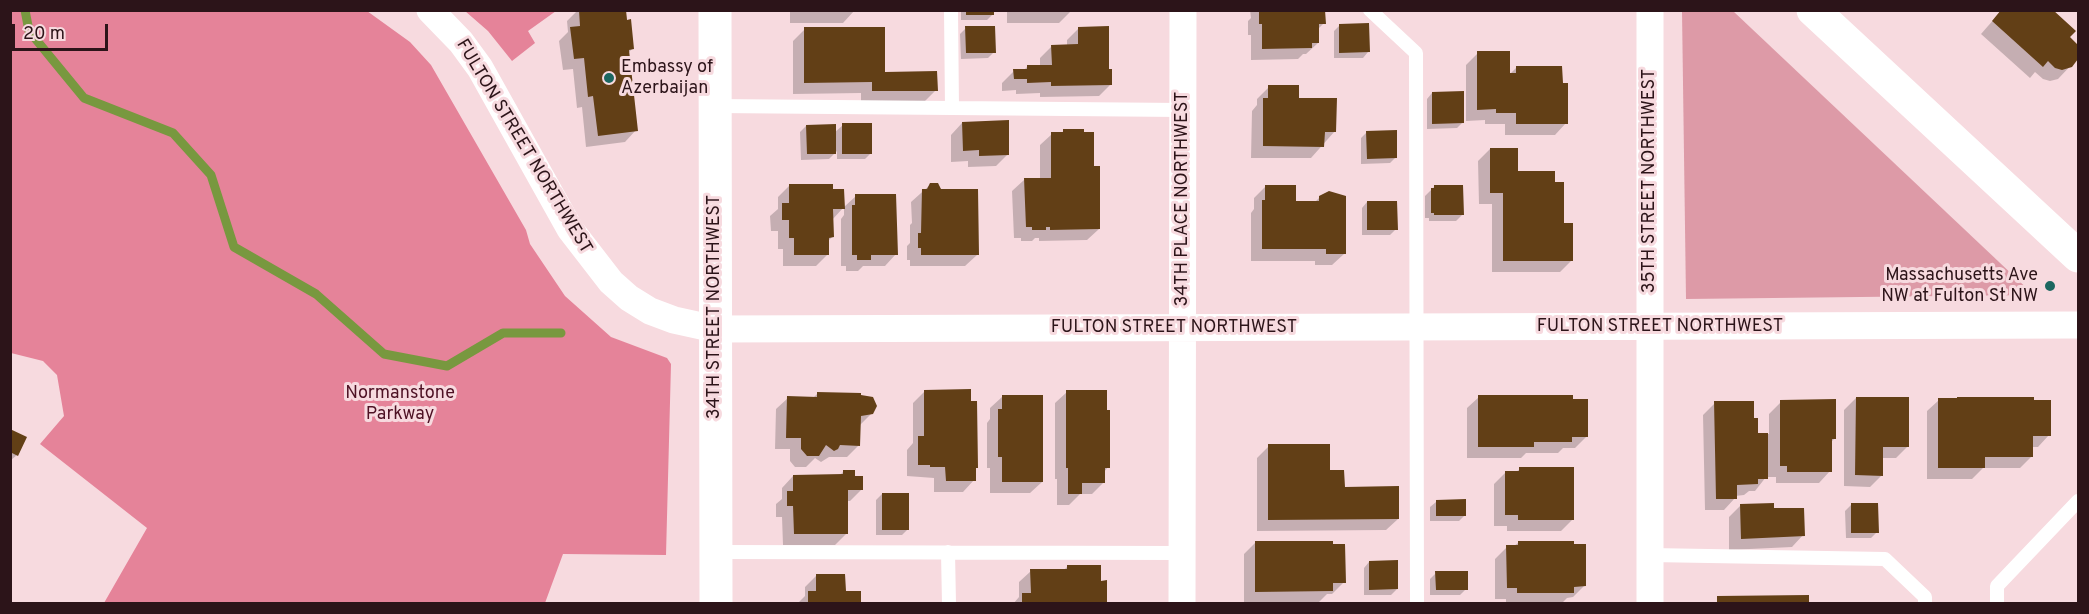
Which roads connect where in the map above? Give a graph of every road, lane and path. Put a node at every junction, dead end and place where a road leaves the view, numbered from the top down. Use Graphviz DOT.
graph roads {
  1 [pos="430,10"];
  2 [pos="715,10"];
  3 [pos="951,10"];
  4 [pos="1183,10"];
  5 [pos="1370,10"];
  6 [pos="1650,10"];
  7 [pos="1813,10"];
  8 [pos="715,106"];
  9 [pos="952,108"];
  10 [pos="1182,110"];
  11 [pos="2079,256"];
  12 [pos="2079,325"];
  13 [pos="1650,327"];
  14 [pos="1183,328"];
  15 [pos="1416,328"];
  16 [pos="715,329"];
  17 [pos="2079,501"];
  18 [pos="716,552"];
  19 [pos="948,552"];
  20 [pos="1182,553"];
  21 [pos="1650,555"];
  22 [pos="716,603"];
  23 [pos="949,603"];
  24 [pos="1182,603"];
  25 [pos="1417,603"];
  26 [pos="1650,603"];
  27 [pos="1925,603"];
  28 [pos="1997,603"];
  1 -- 16 [label="street, FULTON STREET NORTHWEST"];
  2 -- 8 [label="main road, 34TH STREET NORTHWEST"];
  3 -- 9 [label="lane"];
  4 -- 10 [label="street, 34TH PLACE NORTHWEST"];
  5 -- 15 [label="lane"];
  6 -- 13 [label="street, 35TH STREET NORTHWEST"];
  7 -- 11 [label="main road"];
  8 -- 9 [label="lane"];
  8 -- 16 [label="main road, 34TH STREET NORTHWEST"];
  9 -- 10 [label="lane"];
  10 -- 14 [label="street, 34TH PLACE NORTHWEST"];
  12 -- 13 [label="street, FULTON STREET NORTHWEST"];
  13 -- 15 [label="street, FULTON STREET NORTHWEST"];
  13 -- 21 [label="street, 35TH STREET NORTHWEST"];
  14 -- 15 [label="street, FULTON STREET NORTHWEST"];
  14 -- 16 [label="street, FULTON STREET NORTHWEST"];
  14 -- 20 [label="street, 34TH PLACE NORTHWEST"];
  15 -- 25 [label="lane"];
  16 -- 18 [label="main road, 34TH STREET NORTHWEST"];
  17 -- 28 [label="lane"];
  18 -- 19 [label="lane"];
  18 -- 22 [label="main road, 34TH STREET NORTHWEST"];
  19 -- 20 [label="lane"];
  19 -- 23 [label="lane"];
  20 -- 24 [label="street, 34TH PLACE NORTHWEST"];
  21 -- 26 [label="street, 35TH STREET NORTHWEST"];
  21 -- 27 [label="lane"];
}
